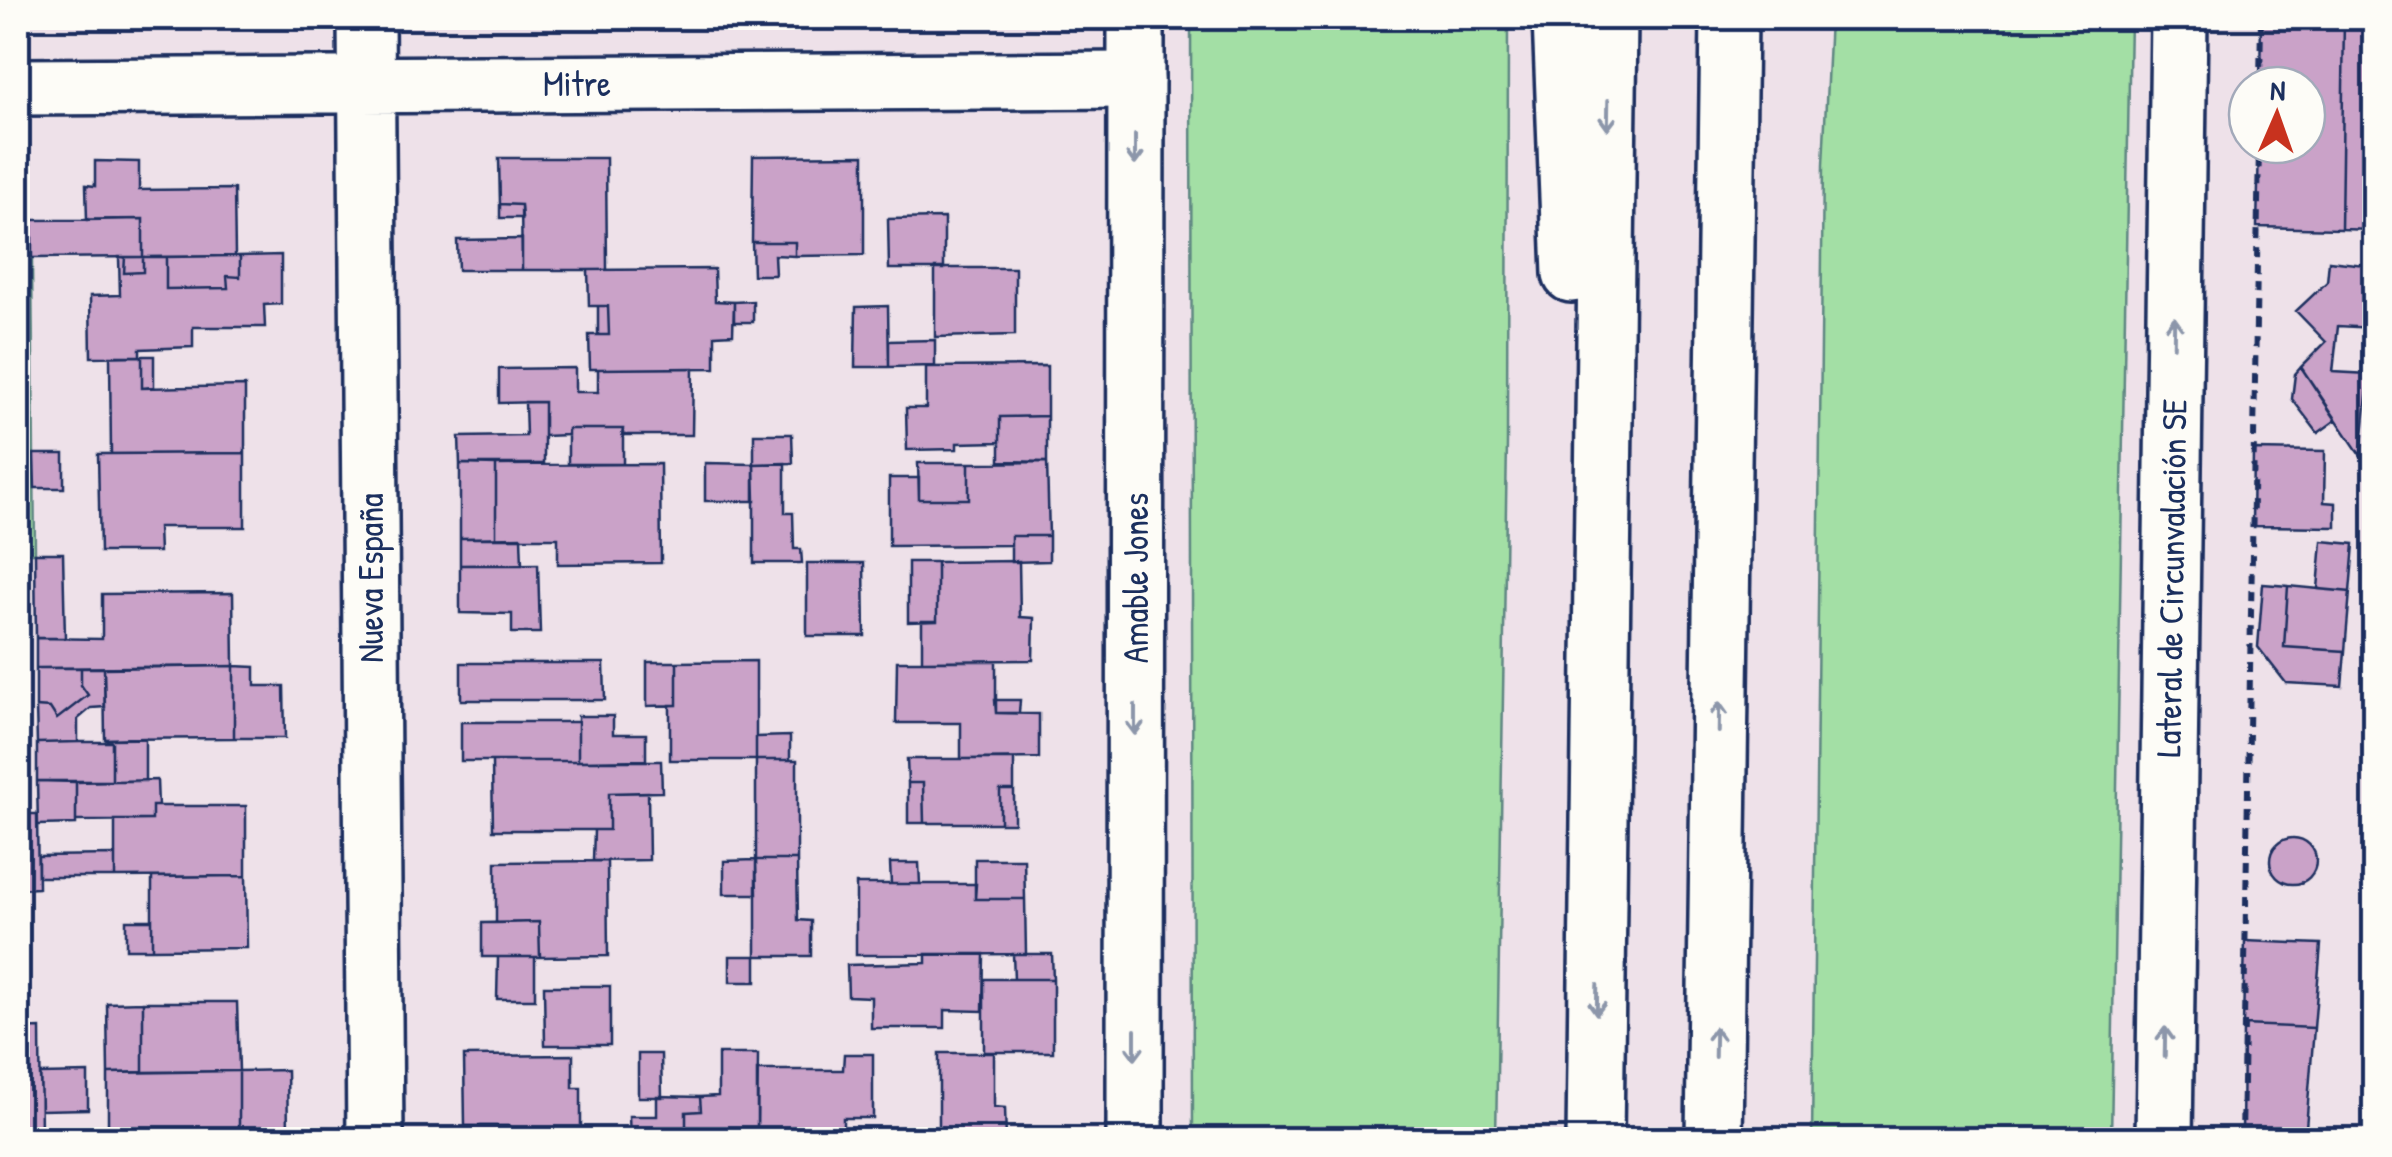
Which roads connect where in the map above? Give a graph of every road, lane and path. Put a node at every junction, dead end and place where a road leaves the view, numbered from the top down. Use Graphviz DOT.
graph roads {
  1 [pos="366,18"];
  2 [pos="1136,18"];
  3 [pos="1561,18"];
  4 [pos="1608,18"];
  5 [pos="1729,18"];
  6 [pos="1766,18"];
  7 [pos="2178,18"];
  8 [pos="2261,18"];
  9 [pos="2260,65"];
  10 [pos="1136,80"];
  11 [pos="366,85"];
  12 [pos="18,87"];
  13 [pos="2259,165"];
  14 [pos="1726,415"];
  15 [pos="1598,934"];
  16 [pos="375,1140"];
  17 [pos="1135,1140"];
  18 [pos="1595,1140"];
  19 [pos="1714,1140"];
  20 [pos="2164,1140"];
  21 [pos="2242,1140"];
  1 -- 11 [label="main road, Nueva España"];
  2 -- 10 [label="main road, Amable Jones"];
  3 -- 15 [label="main road"];
  4 -- 15 [label="main road, one-way"];
  5 -- 14 [label="main road"];
  6 -- 14 [label="main road"];
  20 -- 7 [label="main road, Lateral de Circunvalación SE, one-way"];
  8 -- 9 [label="path"];
  10 -- 11 [label="main road, Mitre"];
  10 -- 17 [label="main road, Amable Jones, one-way"];
  11 -- 12 [label="main road, Mitre"];
  11 -- 16 [label="main road, Nueva España"];
  13 -- 21 [label="path"];
  19 -- 14 [label="main road, one-way"];
  15 -- 18 [label="main road, one-way"];
}
